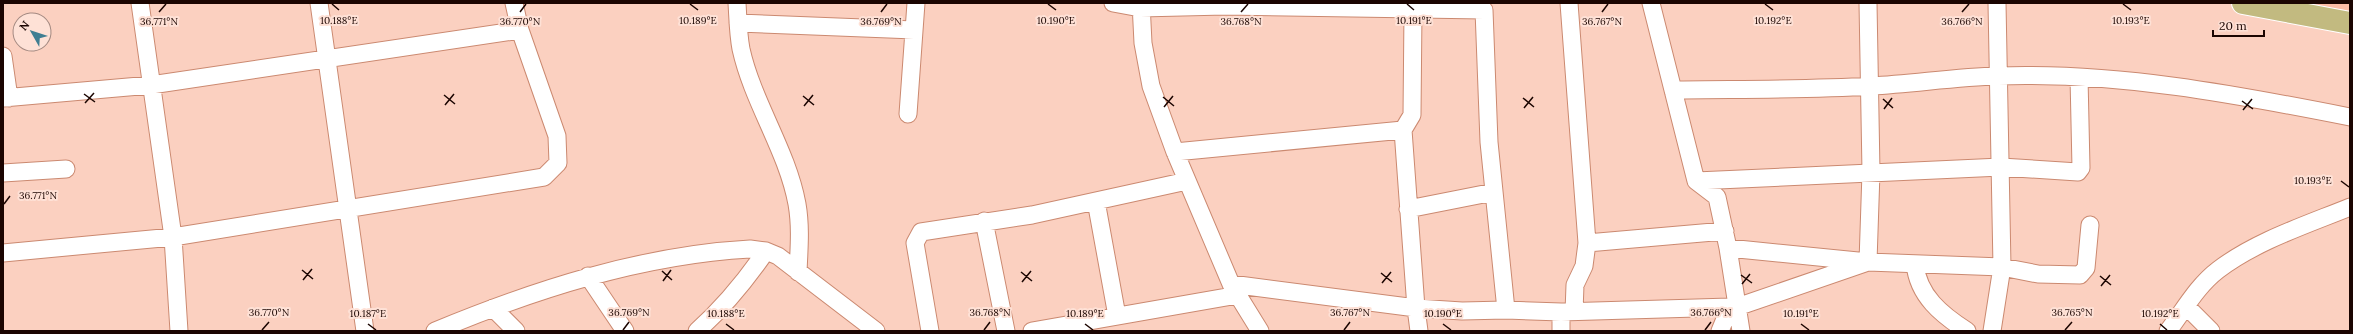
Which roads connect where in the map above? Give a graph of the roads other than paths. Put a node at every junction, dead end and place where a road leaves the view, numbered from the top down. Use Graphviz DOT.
graph roads {
  1 [pos="140,3"];
  2 [pos="319,3"];
  3 [pos="514,3"];
  4 [pos="737,3"];
  5 [pos="916,3"];
  6 [pos="1112,3"];
  7 [pos="1569,3"];
  8 [pos="1651,3"];
  9 [pos="1868,3"];
  10 [pos="1997,3"];
  11 [pos="2243,3"];
  12 [pos="1140,5"];
  13 [pos="1484,7"];
  14 [pos="1413,11"];
  15 [pos="738,23"];
  16 [pos="2350,23"];
  17 [pos="520,30"];
  18 [pos="914,30"];
  19 [pos="3,56"];
  20 [pos="328,60"];
  21 [pos="1998,76"];
  22 [pos="2079,78"];
  23 [pos="151,85"];
  24 [pos="1870,86"];
  25 [pos="1673,90"];
  26 [pos="6,98"];
  27 [pos="908,114"];
  28 [pos="2350,117"];
  29 [pos="1403,130"];
  30 [pos="1175,152"];
  31 [pos="2001,167"];
  32 [pos="66,169"];
  33 [pos="1871,172"];
  34 [pos="3,173"];
  35 [pos="1187,181"];
  36 [pos="1696,181"];
  37 [pos="1494,192"];
  38 [pos="1096,201"];
  39 [pos="2350,207"];
  40 [pos="1408,209"];
  41 [pos="348,210"];
  42 [pos="984,221"];
  43 [pos="2090,225"];
  44 [pos="1724,231"];
  45 [pos="173,237"];
  46 [pos="1587,243"];
  47 [pos="1728,248"];
  48 [pos="766,251"];
  49 [pos="3,253"];
  50 [pos="1868,262"];
  51 [pos="1915,264"];
  52 [pos="2002,267"];
  53 [pos="798,272"];
  54 [pos="588,276"];
  55 [pos="1234,290"];
  56 [pos="1734,307"];
  57 [pos="2187,307"];
  58 [pos="493,308"];
  59 [pos="1416,308"];
  60 [pos="1506,310"];
  61 [pos="1568,312"];
  62 [pos="476,314"];
  63 [pos="1117,316"];
  64 [pos="1084,327"];
  65 [pos="179,331"];
  66 [pos="365,331"];
  67 [pos="435,331"];
  68 [pos="458,331"];
  69 [pos="516,331"];
  70 [pos="625,331"];
  71 [pos="697,331"];
  72 [pos="876,331"];
  73 [pos="930,331"];
  74 [pos="1006,331"];
  75 [pos="1032,331"];
  76 [pos="1260,331"];
  77 [pos="1419,331"];
  78 [pos="1561,331"];
  79 [pos="1720,331"];
  80 [pos="1741,331"];
  81 [pos="1967,331"];
  82 [pos="1992,331"];
  83 [pos="2168,331"];
  84 [pos="2211,331"];
  1 -- 23 [label="street"];
  2 -- 20 [label="street"];
  3 -- 17 [label="street"];
  4 -- 15 [label="street"];
  5 -- 18 [label="street"];
  6 -- 12 [label="street"];
  7 -- 46 [label="street"];
  8 -- 25 [label="street"];
  9 -- 24 [label="street"];
  10 -- 21 [label="street"];
  11 -- 16 [label="main road"];
  12 -- 14 [label="street"];
  12 -- 30 [label="street"];
  13 -- 14 [label="street"];
  13 -- 37 [label="street"];
  14 -- 29 [label="street"];
  15 -- 18 [label="street"];
  15 -- 53 [label="street"];
  17 -- 20 [label="street"];
  17 -- 41 [label="street"];
  18 -- 27 [label="street"];
  19 -- 26 [label="street"];
  20 -- 23 [label="street"];
  20 -- 41 [label="street"];
  21 -- 22 [label="street"];
  21 -- 24 [label="street"];
  21 -- 31 [label="street"];
  22 -- 28 [label="street"];
  22 -- 31 [label="street"];
  23 -- 26 [label="street"];
  23 -- 45 [label="street"];
  24 -- 25 [label="street"];
  24 -- 33 [label="street"];
  25 -- 36 [label="street"];
  29 -- 30 [label="street"];
  29 -- 40 [label="street"];
  30 -- 35 [label="street"];
  31 -- 33 [label="street"];
  31 -- 52 [label="street"];
  32 -- 34 [label="street"];
  33 -- 36 [label="street"];
  33 -- 50 [label="street"];
  35 -- 38 [label="street"];
  35 -- 55 [label="street"];
  36 -- 44 [label="street"];
  37 -- 40 [label="street"];
  37 -- 60 [label="street"];
  38 -- 42 [label="street"];
  38 -- 63 [label="street"];
  39 -- 57 [label="street"];
  40 -- 59 [label="street"];
  41 -- 45 [label="street"];
  41 -- 66 [label="street"];
  42 -- 73 [label="street"];
  42 -- 74 [label="street"];
  43 -- 52 [label="street"];
  44 -- 46 [label="street"];
  44 -- 47 [label="street"];
  45 -- 49 [label="street"];
  45 -- 65 [label="street"];
  46 -- 61 [label="street"];
  47 -- 50 [label="street"];
  47 -- 56 [label="street"];
  48 -- 53 [label="street"];
  48 -- 54 [label="street"];
  48 -- 71 [label="street"];
  50 -- 51 [label="street"];
  50 -- 56 [label="street"];
  51 -- 52 [label="street"];
  51 -- 81 [label="street"];
  52 -- 82 [label="street"];
  53 -- 72 [label="street"];
  54 -- 58 [label="street"];
  54 -- 70 [label="street"];
  55 -- 59 [label="street"];
  55 -- 63 [label="street"];
  55 -- 76 [label="street"];
  56 -- 61 [label="street"];
  56 -- 79 [label="street"];
  56 -- 80 [label="street"];
  57 -- 83 [label="street"];
  57 -- 84 [label="street"];
  58 -- 62 [label="street"];
  58 -- 69 [label="street"];
  59 -- 60 [label="street"];
  59 -- 77 [label="street"];
  60 -- 61 [label="street"];
  61 -- 78 [label="street"];
  62 -- 67 [label="street"];
  62 -- 68 [label="street"];
  63 -- 64 [label="street"];
  64 -- 75 [label="street"];
}
